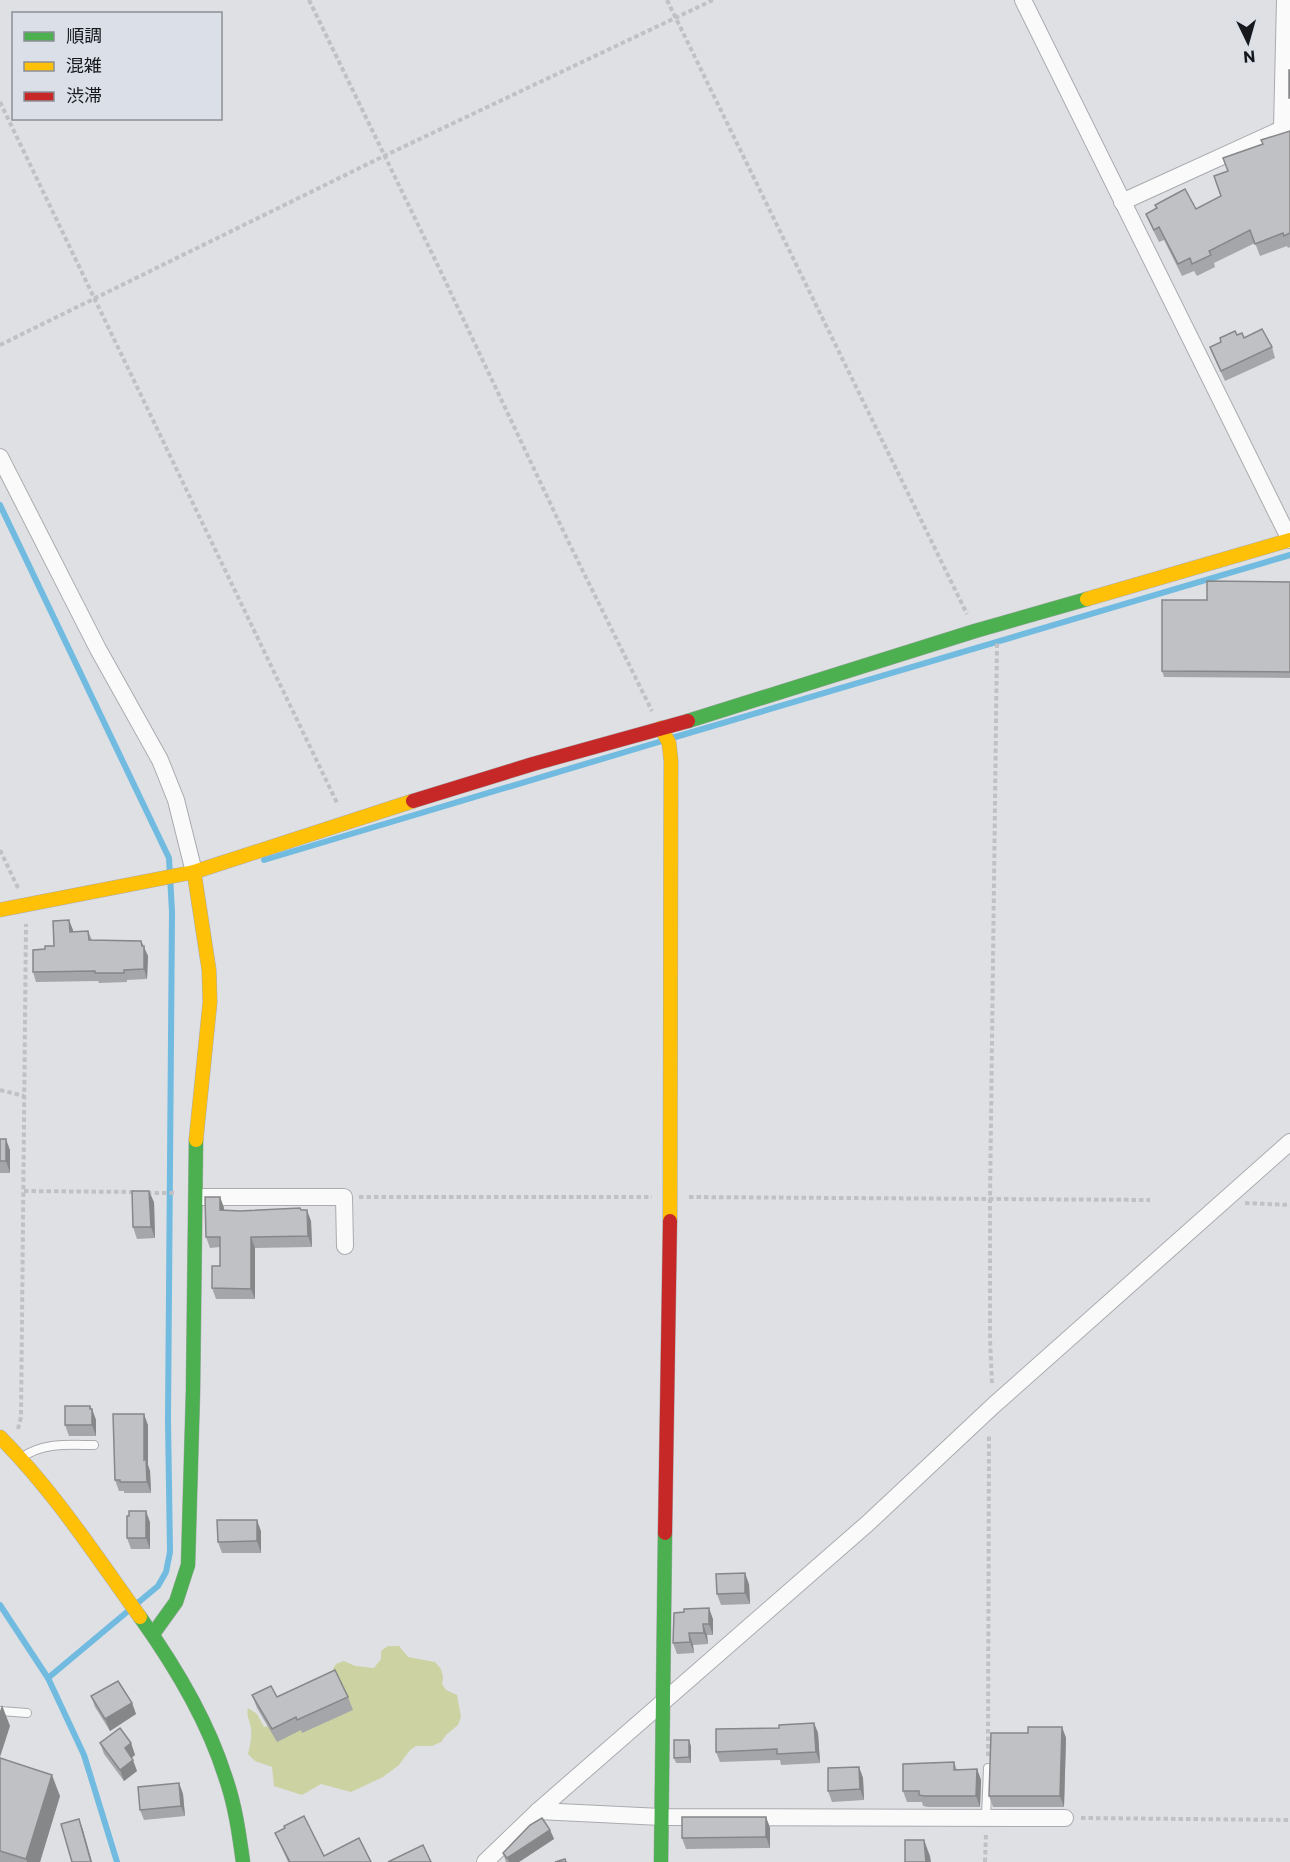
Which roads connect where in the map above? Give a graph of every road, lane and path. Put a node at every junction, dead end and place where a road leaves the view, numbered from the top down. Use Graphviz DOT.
graph roads {
  1 [pos="309,0"];
  2 [pos="667,0"];
  3 [pos="713,0"];
  4 [pos="1023,0"];
  5 [pos="1285,0"];
  6 [pos="676,18"];
  7 [pos="0,102"];
  8 [pos="1286,128"];
  9 [pos="384,156"];
  10 [pos="1122,202"];
  11 [pos="95,299"];
  12 [pos="0,345"];
  13 [pos="0,457"];
  14 [pos="1290,541"];
  15 [pos="997,625"];
  16 [pos="975,631"];
  17 [pos="661,728"];
  18 [pos="346,821"];
  19 [pos="0,850"];
  20 [pos="194,872"];
  21 [pos="26,905"];
  22 [pos="0,910"];
  23 [pos="0,1090"];
  24 [pos="24,1096"];
  25 [pos="1290,1142"];
  26 [pos="24,1191"];
  27 [pos="195,1195"];
  28 [pos="344,1197"];
  29 [pos="670,1197"];
  30 [pos="990,1200"];
  31 [pos="1150,1200"];
  32 [pos="1224,1203"];
  33 [pos="1290,1205"];
  34 [pos="345,1246"];
  35 [pos="991,1409"];
  36 [pos="0,1437"];
  37 [pos="94,1445"];
  38 [pos="17,1454"];
  39 [pos="153,1634"];
  40 [pos="664,1700"];
  41 [pos="0,1711"];
  42 [pos="27,1713"];
  43 [pos="988,1768"];
  44 [pos="538,1811"];
  45 [pos="661,1817"];
  46 [pos="986,1817"];
  47 [pos="1065,1818"];
  48 [pos="1290,1820"];
  49 [pos="243,1862"];
  50 [pos="485,1862"];
  51 [pos="661,1862"];
  52 [pos="985,1862"];
  1 -- 9 [label="path"];
  2 -- 6 [label="path"];
  3 -- 6 [label="path"];
  4 -- 10 [label="street"];
  5 -- 8 [label="street"];
  6 -- 9 [label="path"];
  6 -- 16 [label="path"];
  7 -- 11 [label="path"];
  8 -- 10 [label="street"];
  9 -- 11 [label="path"];
  9 -- 17 [label="path"];
  10 -- 14 [label="street"];
  11 -- 12 [label="path"];
  11 -- 18 [label="path"];
  13 -- 20 [label="street"];
  14 -- 15 [label="street"];
  15 -- 16 [label="street"];
  15 -- 30 [label="path"];
  16 -- 17 [label="street"];
  17 -- 18 [label="street"];
  17 -- 29 [label="street"];
  18 -- 20 [label="street"];
  19 -- 21 [label="path"];
  20 -- 21 [label="street"];
  20 -- 27 [label="street"];
  21 -- 22 [label="street"];
  21 -- 24 [label="path"];
  23 -- 24 [label="path"];
  24 -- 26 [label="path"];
  25 -- 32 [label="street"];
  26 -- 27 [label="path"];
  26 -- 38 [label="path"];
  27 -- 28 [label="street"];
  27 -- 39 [label="street"];
  28 -- 29 [label="path"];
  28 -- 34 [label="street"];
  29 -- 30 [label="path"];
  29 -- 40 [label="street"];
  30 -- 31 [label="path"];
  30 -- 35 [label="path"];
  32 -- 33 [label="path"];
  32 -- 35 [label="street"];
  35 -- 40 [label="street"];
  35 -- 43 [label="path"];
  36 -- 38 [label="street"];
  37 -- 38 [label="lane"];
  38 -- 39 [label="street"];
  39 -- 49 [label="street"];
  40 -- 44 [label="street"];
  40 -- 45 [label="street"];
  41 -- 42 [label="lane"];
  43 -- 46 [label="lane"];
  44 -- 45 [label="street"];
  44 -- 50 [label="street"];
  45 -- 46 [label="street"];
  45 -- 51 [label="street"];
  46 -- 47 [label="street"];
  46 -- 52 [label="path"];
  47 -- 48 [label="path"];
}
